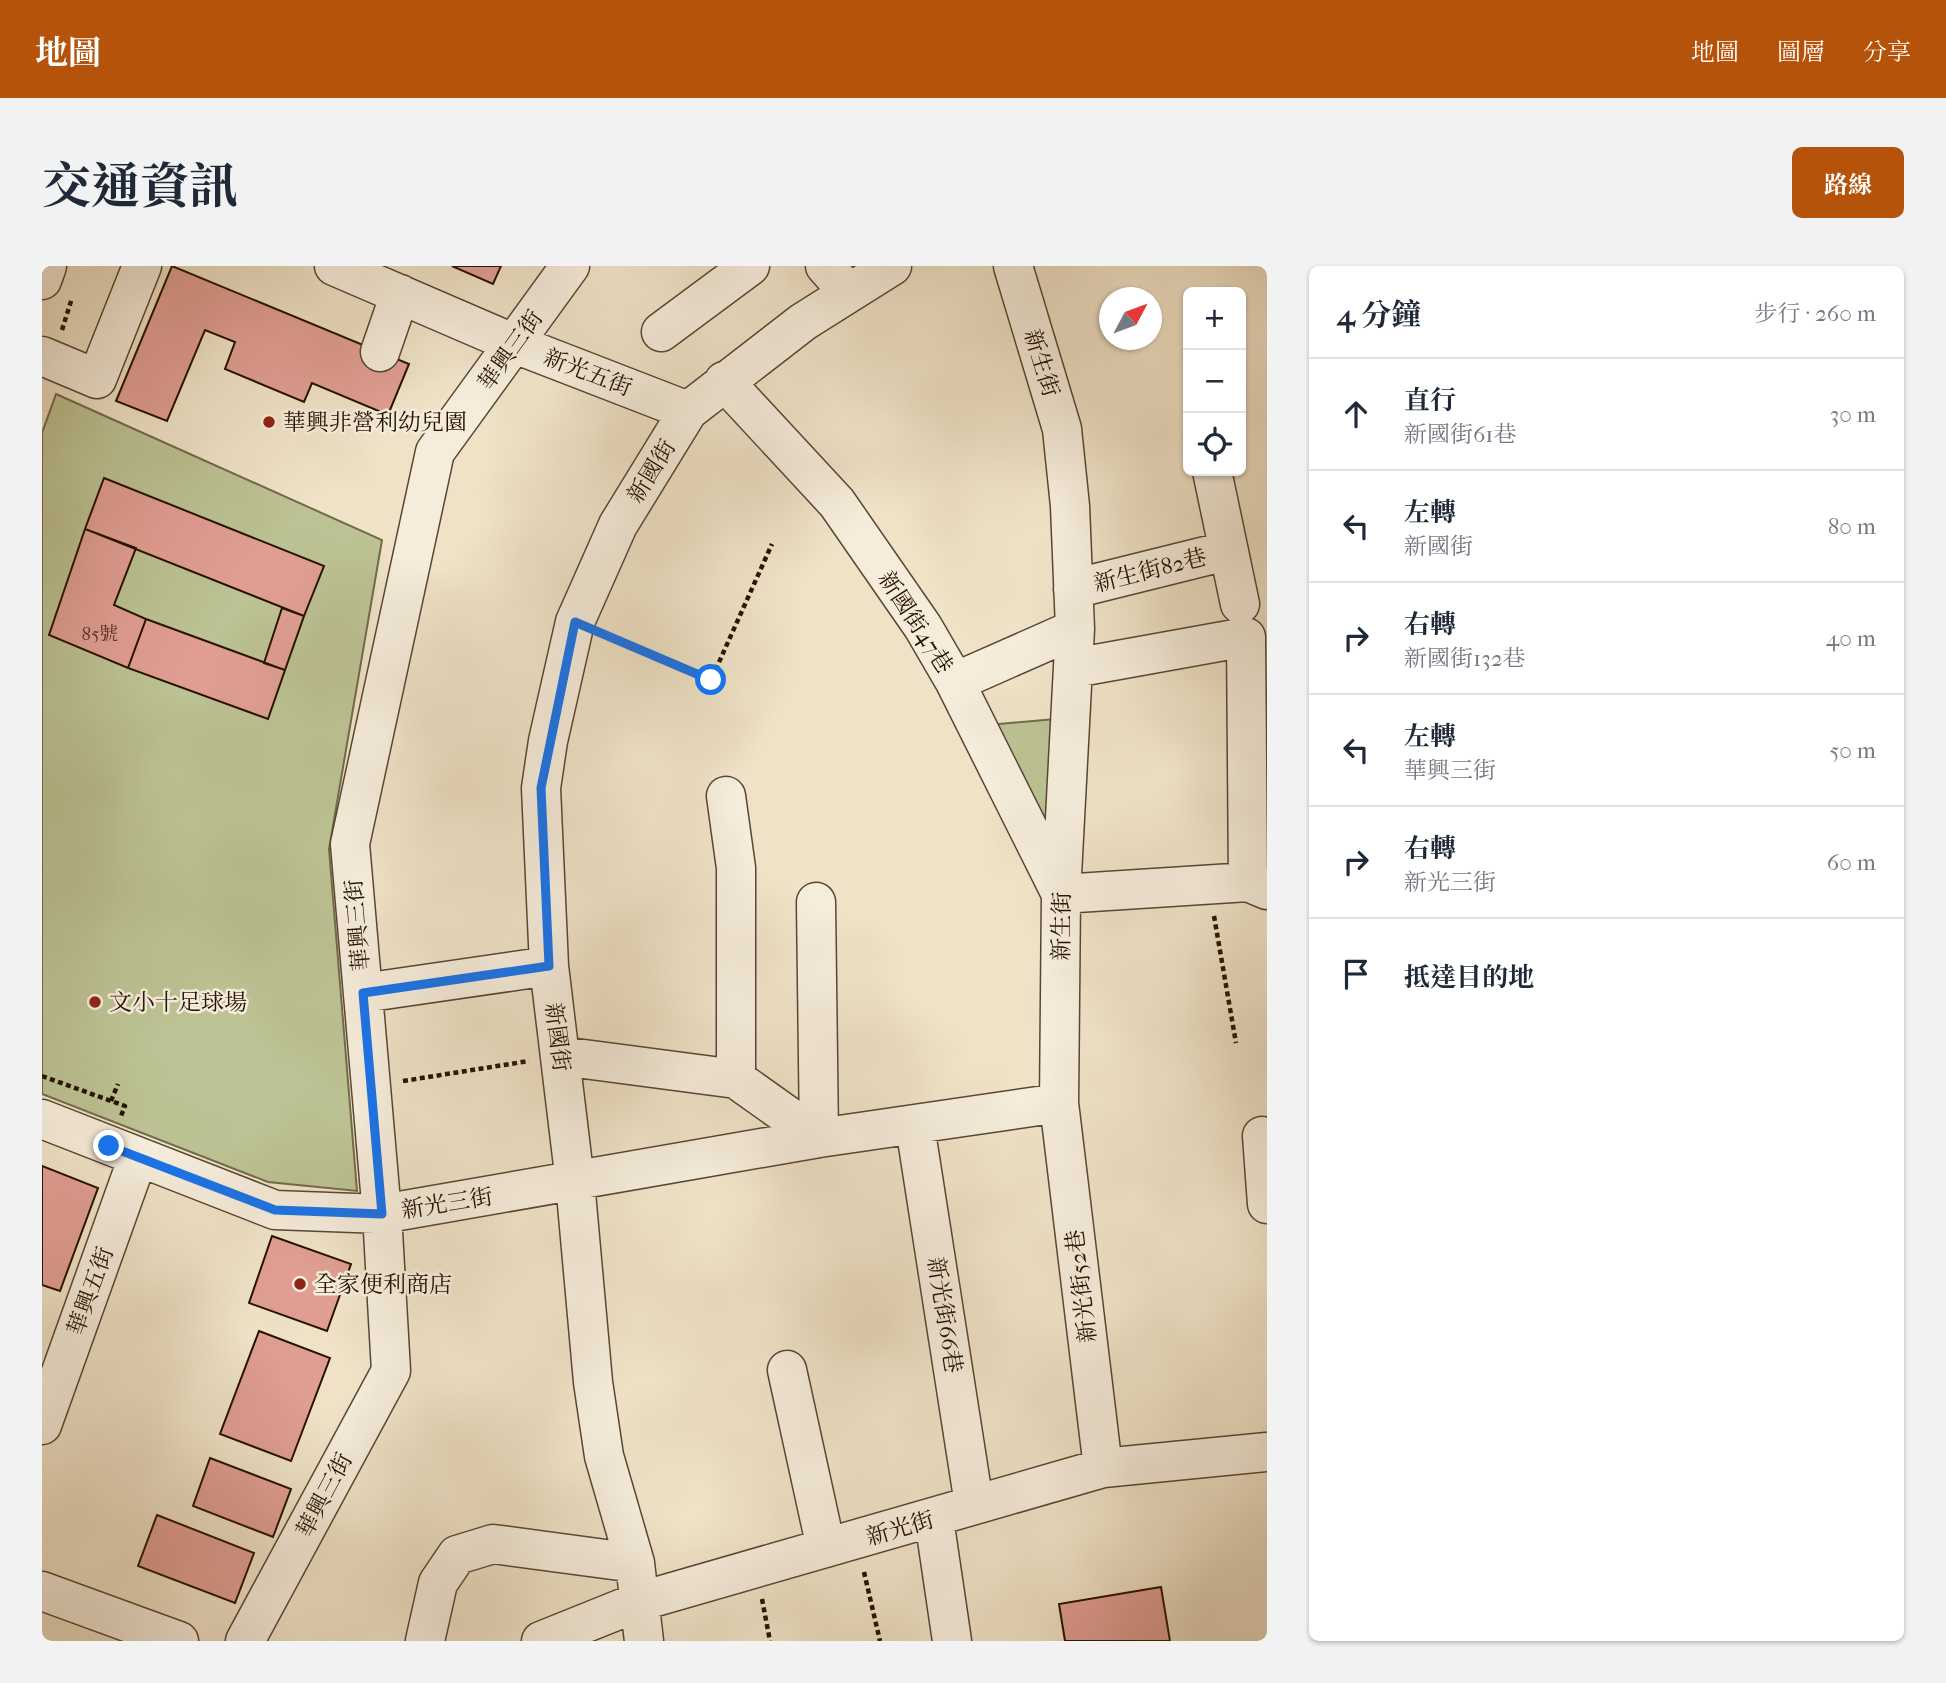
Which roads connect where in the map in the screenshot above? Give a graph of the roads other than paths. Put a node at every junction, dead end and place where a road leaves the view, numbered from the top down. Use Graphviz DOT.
graph roads {
  1 [pos="47,266"];
  2 [pos="142,266"];
  3 [pos="334,266"];
  4 [pos="570,266"];
  5 [pos="750,266"];
  6 [pos="892,266"];
  7 [pos="1013,266"];
  8 [pos="42,280"];
  9 [pos="837,280"];
  10 [pos="400,294"];
  11 [pos="661,332"];
  12 [pos="515,344"];
  13 [pos="380,352"];
  14 [pos="42,356"];
  15 [pos="724,381"];
  16 [pos="688,411"];
  17 [pos="1213,476"];
  18 [pos="1226,551"];
  19 [pos="1073,589"];
  20 [pos="1243,621"];
  21 [pos="1075,629"];
  22 [pos="1074,668"];
  23 [pos="955,682"];
  24 [pos="726,796"];
  25 [pos="1257,886"];
  26 [pos="1061,894"];
  27 [pos="816,902"];
  28 [pos="549,966"];
  29 [pos="363,993"];
  30 [pos="561,1056"];
  31 [pos="736,1079"];
  32 [pos="1059,1104"];
  33 [pos="42,1119"];
  34 [pos="915,1126"];
  35 [pos="1262,1136"];
  36 [pos="819,1138"];
  37 [pos="138,1157"];
  38 [pos="575,1182"];
  39 [pos="1267,1204"];
  40 [pos="382,1214"];
  41 [pos="787,1370"];
  42 [pos="42,1425"];
  43 [pos="1267,1452"];
  44 [pos="1103,1468"];
  45 [pos="974,1504"];
  46 [pos="933,1520"];
  47 [pos="841,1544"];
  48 [pos="635,1563"];
  49 [pos="42,1591"];
  50 [pos="638,1602"];
  51 [pos="179,1641"];
  52 [pos="245,1641"];
  53 [pos="425,1641"];
  54 [pos="541,1641"];
  55 [pos="644,1641"];
  56 [pos="952,1641"];
  1 -- 8 [label="street"];
  2 -- 14 [label="street"];
  3 -- 10 [label="street, 新光五街"];
  4 -- 12 [label="street, 華興三街"];
  5 -- 11 [label="street"];
  6 -- 9 [label="street, 新國街"];
  7 -- 19 [label="street, 新生街"];
  9 -- 15 [label="street, 新國街"];
  10 -- 12 [label="street, 新光五街"];
  10 -- 13 [label="street"];
  12 -- 16 [label="street, 新光五街"];
  12 -- 29 [label="street, 華興三街"];
  15 -- 16 [label="street, 新國街"];
  15 -- 23 [label="street, 新國街47巷"];
  16 -- 28 [label="street, 新國街"];
  17 -- 18 [label="street, 新生街82巷"];
  18 -- 19 [label="street, 新生街82巷"];
  18 -- 20 [label="street, 新生街82巷"];
  19 -- 21 [label="street, 新生街"];
  20 -- 22 [label="street"];
  20 -- 25 [label="street, 新生街82巷"];
  21 -- 22 [label="street, 新生街"];
  21 -- 23 [label="street"];
  22 -- 26 [label="street, 新生街"];
  23 -- 26 [label="street, 新國街47巷"];
  24 -- 31 [label="street"];
  25 -- 26 [label="street"];
  26 -- 32 [label="street, 新生街"];
  27 -- 36 [label="street"];
  28 -- 29 [label="street"];
  28 -- 30 [label="street, 新國街"];
  29 -- 40 [label="street, 華興三街"];
  30 -- 31 [label="street"];
  30 -- 38 [label="street, 新國街"];
  31 -- 36 [label="street"];
  32 -- 34 [label="street"];
  32 -- 44 [label="street, 新光街52巷"];
  33 -- 37 [label="street, 新光三街"];
  34 -- 36 [label="street"];
  34 -- 45 [label="street, 新光街66巷"];
  35 -- 39 [label="street"];
  36 -- 38 [label="street"];
  37 -- 40 [label="street, 新光三街"];
  37 -- 42 [label="street, 華興五街"];
  38 -- 40 [label="street, 新光三街"];
  38 -- 48 [label="street, 新國街"];
  40 -- 52 [label="street, 華興三街"];
  41 -- 47 [label="street"];
  43 -- 44 [label="street, 新光街"];
  44 -- 45 [label="street, 新光街"];
  45 -- 46 [label="street, 新光街"];
  46 -- 47 [label="street, 新光街"];
  46 -- 56 [label="street"];
  47 -- 50 [label="street, 新光街"];
  48 -- 50 [label="street, 新國街"];
  48 -- 53 [label="street"];
  49 -- 51 [label="street"];
  50 -- 54 [label="street, 新光街"];
  50 -- 55 [label="street, 新國街"];
}
